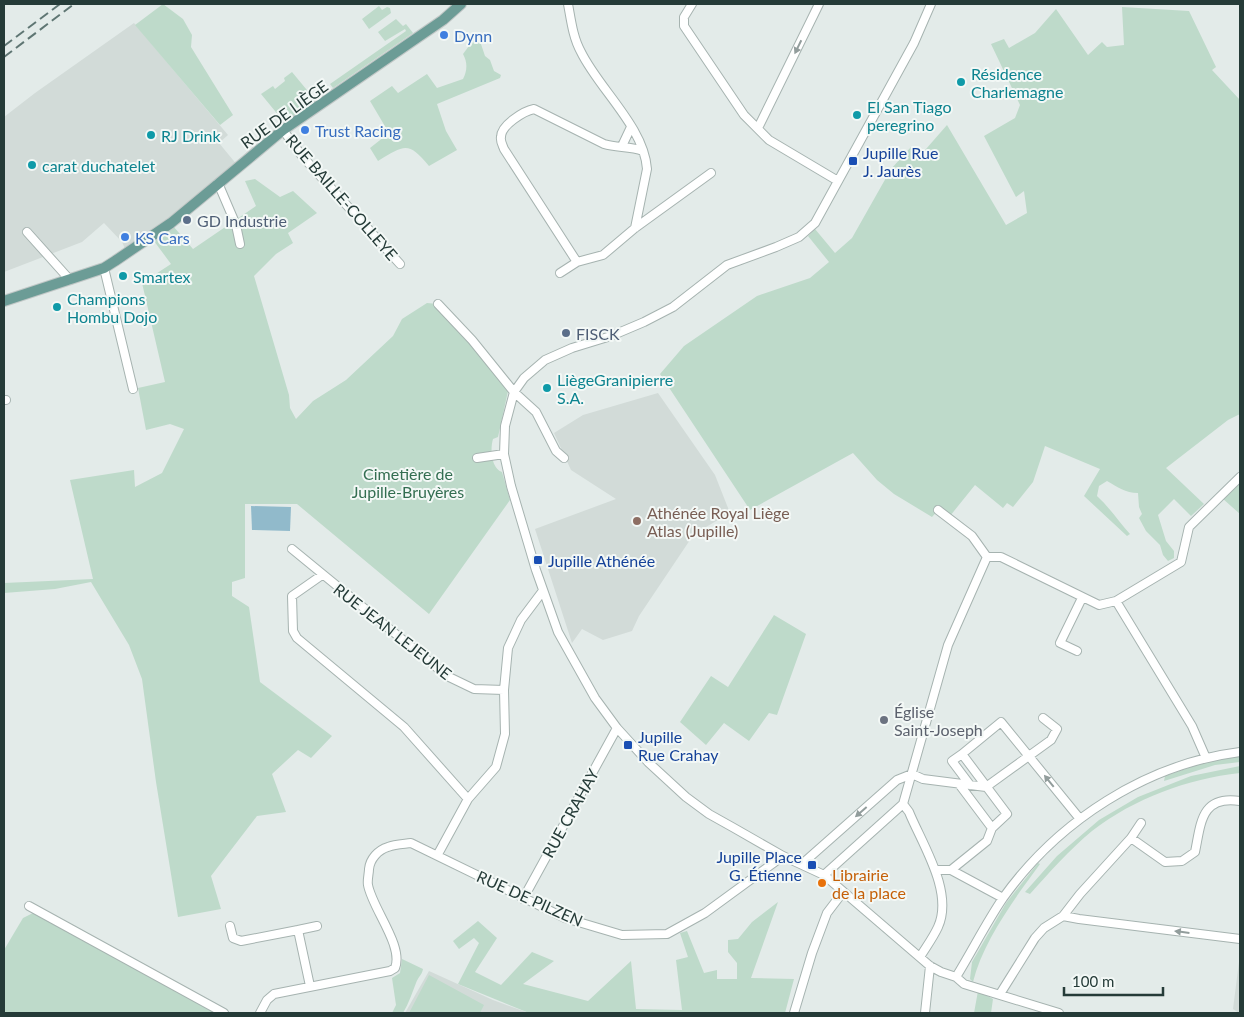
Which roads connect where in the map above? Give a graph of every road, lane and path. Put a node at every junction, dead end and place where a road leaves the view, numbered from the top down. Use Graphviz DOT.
graph roads {
  1 [pos="461,4"];
  2 [pos="568,4"];
  3 [pos="692,4"];
  4 [pos="819,4"];
  5 [pos="931,4"];
  6 [pos="631,127"];
  7 [pos="758,128"];
  8 [pos="283,130"];
  9 [pos="622,146"];
  10 [pos="643,151"];
  11 [pos="711,173"];
  12 [pos="838,181"];
  13 [pos="218,183"];
  14 [pos="642,200"];
  15 [pos="655,214"];
  16 [pos="635,228"];
  17 [pos="27,232"];
  18 [pos="240,244"];
  19 [pos="578,262"];
  20 [pos="400,264"];
  21 [pos="104,268"];
  22 [pos="560,272"];
  23 [pos="70,280"];
  24 [pos="4,301"];
  25 [pos="438,304"];
  26 [pos="133,389"];
  27 [pos="514,392"];
  28 [pos="504,454"];
  29 [pos="478,458"];
  30 [pos="564,458"];
  31 [pos="1240,477"];
  32 [pos="938,510"];
  33 [pos="292,549"];
  34 [pos="987,557"];
  35 [pos="322,575"];
  36 [pos="542,592"];
  37 [pos="1082,598"];
  38 [pos="1116,601"];
  39 [pos="1077,651"];
  40 [pos="504,690"];
  41 [pos="1043,718"];
  42 [pos="617,728"];
  43 [pos="1240,752"];
  44 [pos="962,754"];
  45 [pos="1028,756"];
  46 [pos="1206,758"];
  47 [pos="912,774"];
  48 [pos="959,784"];
  49 [pos="970,785"];
  50 [pos="986,787"];
  51 [pos="468,799"];
  52 [pos="1240,801"];
  53 [pos="903,804"];
  54 [pos="1080,818"];
  55 [pos="1140,823"];
  56 [pos="992,828"];
  57 [pos="1130,838"];
  58 [pos="438,854"];
  59 [pos="783,856"];
  60 [pos="802,864"];
  61 [pos="935,870"];
  62 [pos="950,870"];
  63 [pos="824,875"];
  64 [pos="843,892"];
  65 [pos="1004,898"];
  66 [pos="523,899"];
  67 [pos="29,906"];
  68 [pos="1063,916"];
  69 [pos="230,926"];
  70 [pos="317,926"];
  71 [pos="298,930"];
  72 [pos="1240,939"];
  73 [pos="920,957"];
  74 [pos="930,966"];
  75 [pos="956,977"];
  76 [pos="310,986"];
  77 [pos="1000,994"];
  78 [pos="224,1013"];
  79 [pos="260,1013"];
  80 [pos="794,1013"];
  81 [pos="925,1013"];
  82 [pos="1059,1013"];
  1 -- 8 [label="main road, RUE DE LIÈGE"];
  2 -- 6 [label="street"];
  3 -- 7 [label="street"];
  4 -- 7 [label="street, one-way"];
  5 -- 12 [label="street"];
  6 -- 9 [label="street"];
  6 -- 10 [label="street"];
  7 -- 12 [label="street"];
  8 -- 13 [label="main road, RUE DE LIÈGE"];
  8 -- 20 [label="street, RUE BAILLE-COLLEYE"];
  9 -- 10 [label="street"];
  9 -- 19 [label="street"];
  10 -- 14 [label="street"];
  11 -- 15 [label="street"];
  12 -- 27 [label="street"];
  13 -- 18 [label="street"];
  13 -- 21 [label="main road, RUE DE LIÈGE"];
  14 -- 15 [label="street"];
  14 -- 16 [label="street"];
  15 -- 16 [label="street"];
  16 -- 19 [label="street"];
  17 -- 23 [label="street"];
  19 -- 22 [label="street"];
  21 -- 23 [label="main road, RUE DE LIÈGE"];
  21 -- 26 [label="street"];
  23 -- 24 [label="main road, RUE DE LIÈGE"];
  25 -- 27 [label="street"];
  27 -- 28 [label="street"];
  27 -- 30 [label="street"];
  28 -- 29 [label="street"];
  28 -- 36 [label="street"];
  31 -- 38 [label="street"];
  32 -- 34 [label="street"];
  33 -- 35 [label="street, RUE JEAN LEJEUNE"];
  34 -- 37 [label="street"];
  34 -- 47 [label="street"];
  35 -- 40 [label="street, RUE JEAN LEJEUNE"];
  35 -- 51 [label="street"];
  36 -- 40 [label="street"];
  36 -- 42 [label="street"];
  37 -- 38 [label="street"];
  37 -- 39 [label="street"];
  38 -- 46 [label="street"];
  40 -- 51 [label="street"];
  41 -- 45 [label="street"];
  42 -- 59 [label="street"];
  42 -- 66 [label="street, RUE CRAHAY"];
  43 -- 46 [label="street"];
  44 -- 45 [label="street"];
  44 -- 49 [label="street"];
  44 -- 50 [label="street"];
  45 -- 50 [label="street"];
  54 -- 45 [label="street, one-way"];
  46 -- 54 [label="street"];
  47 -- 48 [label="street"];
  47 -- 53 [label="street"];
  47 -- 60 [label="street, one-way"];
  48 -- 49 [label="street"];
  48 -- 56 [label="street"];
  49 -- 50 [label="street"];
  50 -- 56 [label="street"];
  51 -- 58 [label="street"];
  52 -- 57 [label="street"];
  53 -- 61 [label="street"];
  53 -- 63 [label="street"];
  54 -- 65 [label="street"];
  55 -- 57 [label="street"];
  56 -- 62 [label="street"];
  57 -- 68 [label="street"];
  58 -- 66 [label="street, RUE DE PILZEN"];
  58 -- 76 [label="street, RUE DE PILZEN"];
  59 -- 60 [label="street"];
  59 -- 66 [label="street, RUE DE PILZEN"];
  60 -- 63 [label="street"];
  61 -- 62 [label="street"];
  61 -- 73 [label="street"];
  62 -- 65 [label="street"];
  63 -- 64 [label="street"];
  64 -- 73 [label="street"];
  64 -- 80 [label="street"];
  65 -- 75 [label="street"];
  67 -- 78 [label="street"];
  72 -- 68 [label="street, one-way"];
  68 -- 77 [label="street"];
  69 -- 71 [label="street"];
  70 -- 71 [label="street"];
  71 -- 76 [label="street"];
  73 -- 74 [label="street"];
  74 -- 75 [label="street"];
  74 -- 81 [label="street"];
  75 -- 77 [label="street"];
  76 -- 79 [label="street"];
  77 -- 82 [label="street"];
}
